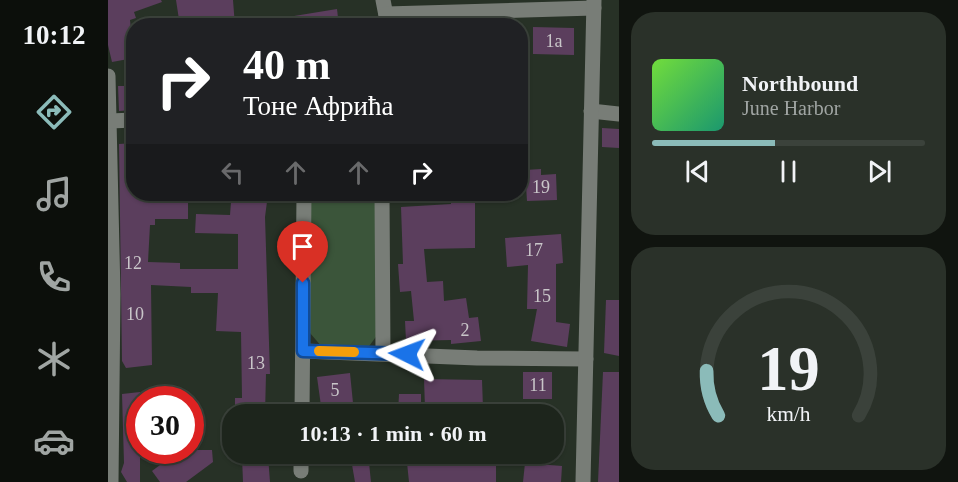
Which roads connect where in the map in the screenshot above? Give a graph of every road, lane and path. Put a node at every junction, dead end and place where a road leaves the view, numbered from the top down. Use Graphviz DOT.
graph roads {
  1 [pos="594,4"];
  2 [pos="386,13"];
  3 [pos="108,76"];
  4 [pos="591,111"];
  5 [pos="619,114"];
  6 [pos="126,120"];
  7 [pos="110,121"];
  8 [pos="109,144"];
  9 [pos="304,201"];
  10 [pos="381,201"];
  11 [pos="303,351"];
  12 [pos="384,353"];
  13 [pos="586,359"];
  14 [pos="302,404"];
  15 [pos="301,464"];
  16 [pos="301,471"];
  17 [pos="111,482"];
  18 [pos="583,482"];
  1 -- 2 [label="street"];
  1 -- 4 [label="street"];
  3 -- 7 [label="street"];
  4 -- 5 [label="street"];
  4 -- 13 [label="street"];
  6 -- 7 [label="street"];
  7 -- 8 [label="street"];
  8 -- 17 [label="street"];
  9 -- 11 [label="street"];
  10 -- 12 [label="street"];
  11 -- 12 [label="street"];
  11 -- 14 [label="street"];
  12 -- 13 [label="street"];
  13 -- 18 [label="street"];
  15 -- 16 [label="street"];
}
